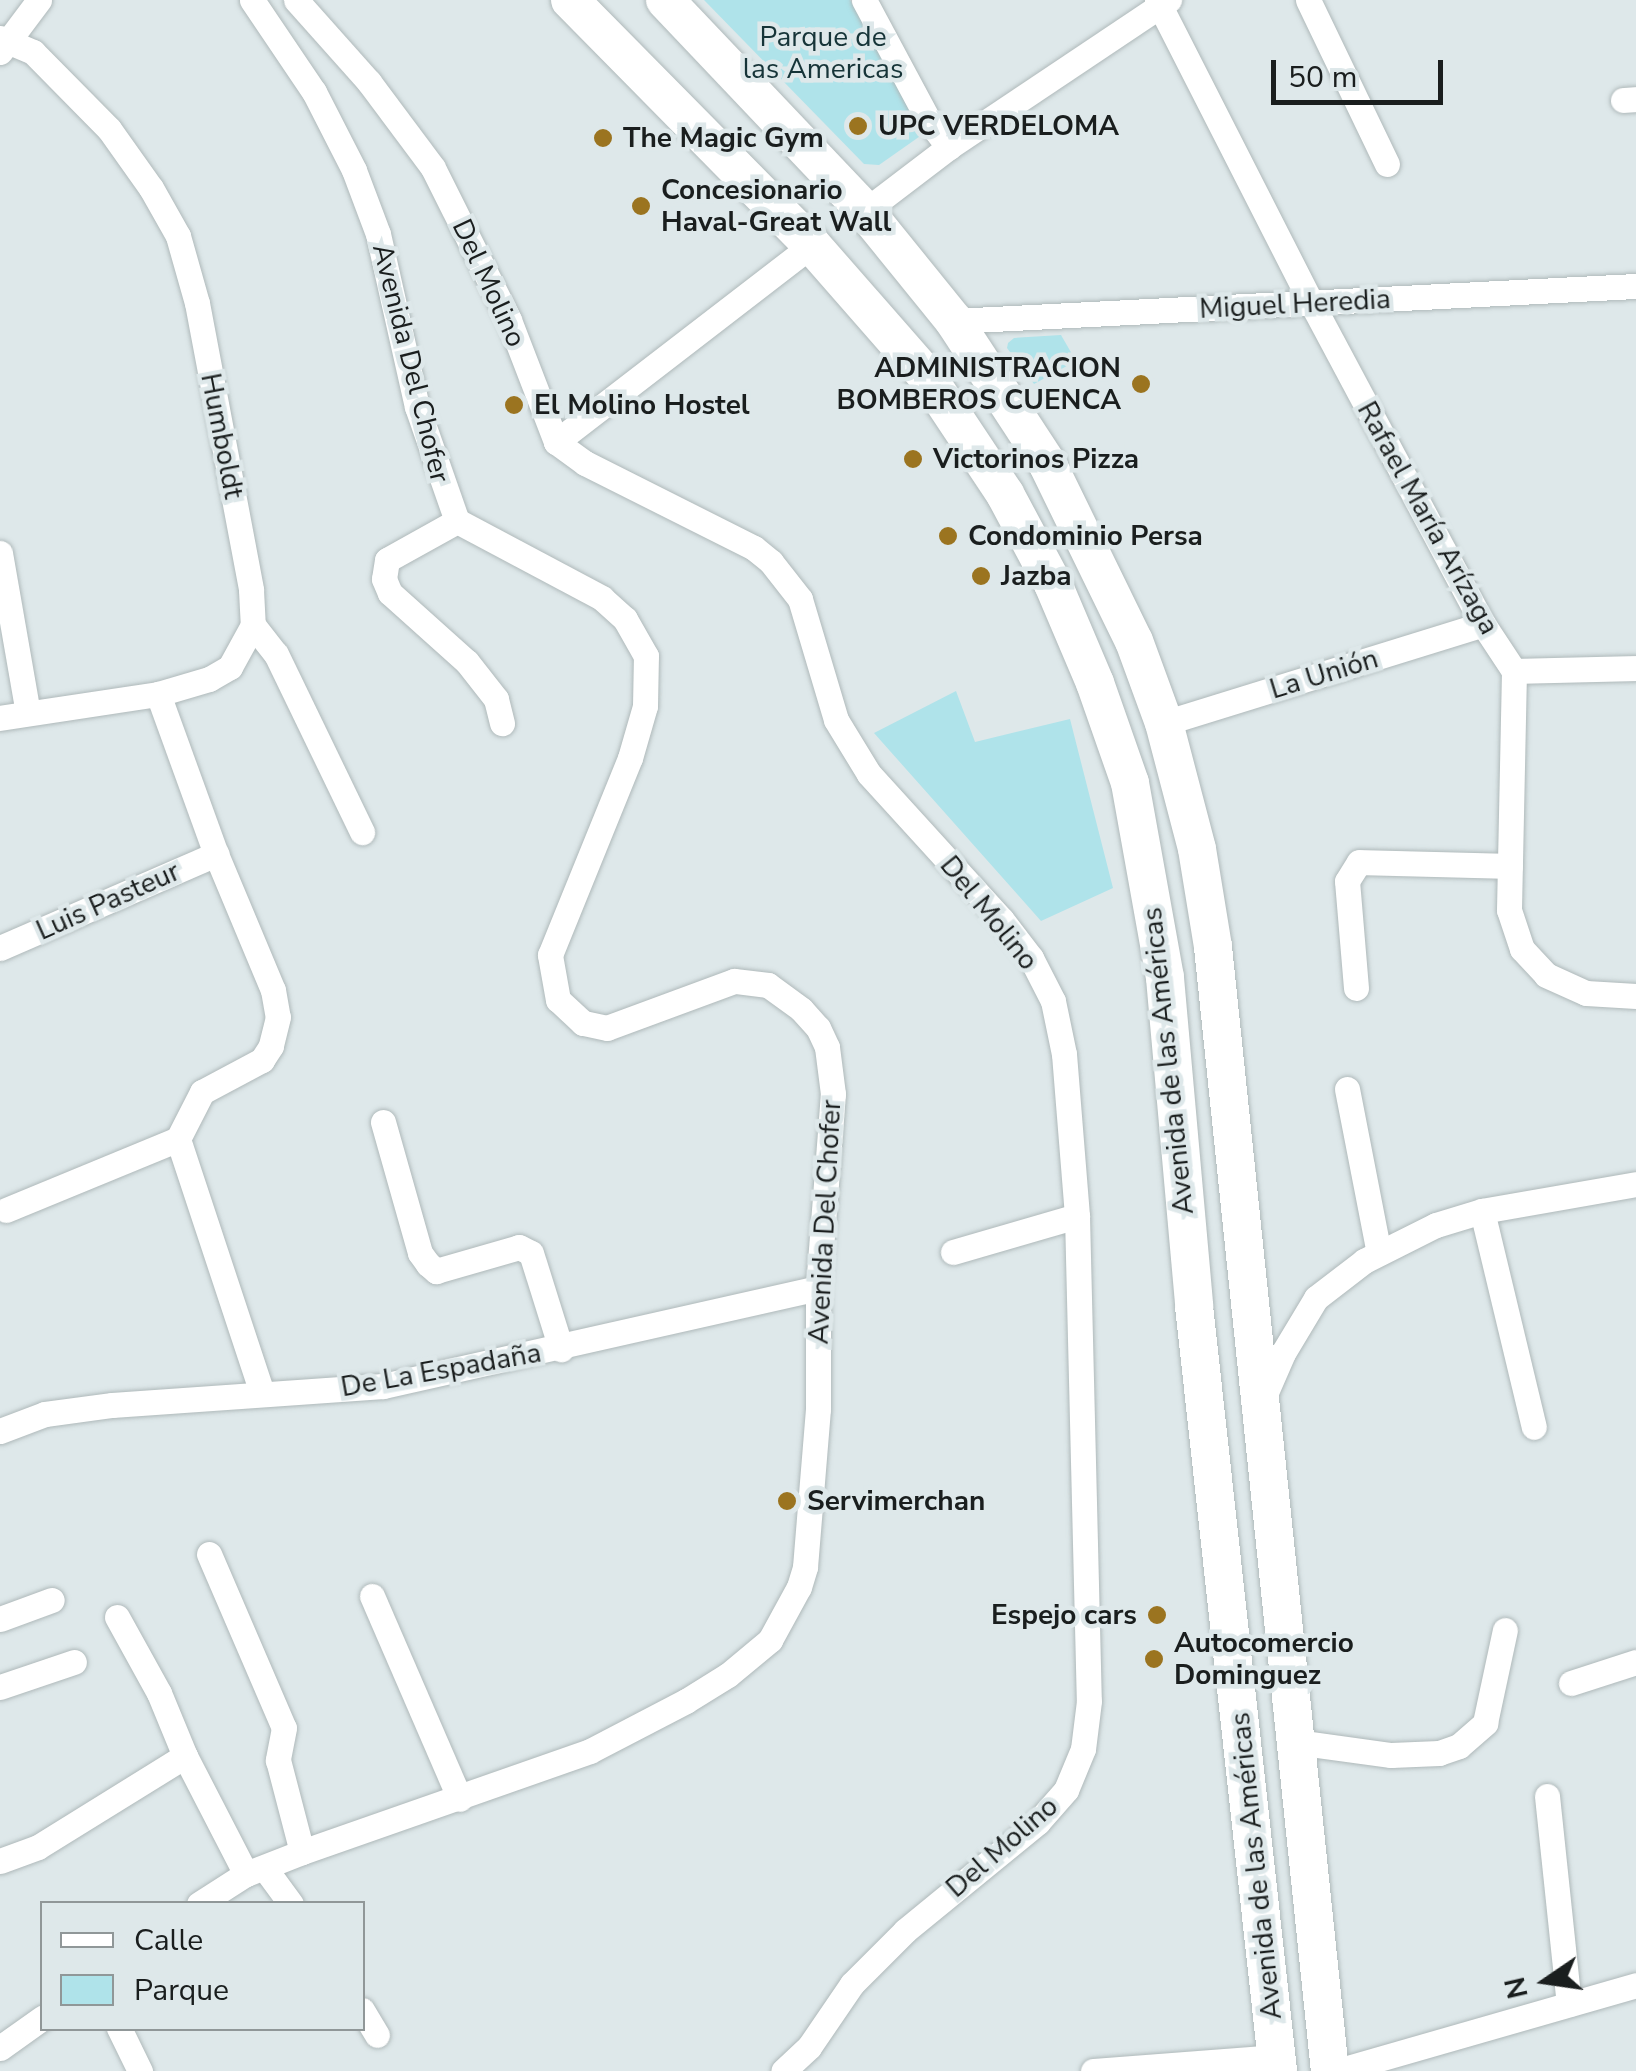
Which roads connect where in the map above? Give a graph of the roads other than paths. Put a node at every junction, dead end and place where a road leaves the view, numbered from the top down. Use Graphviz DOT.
graph roads {
  1 [pos="39,0"];
  2 [pos="252,0"];
  3 [pos="296,0"];
  4 [pos="570,0"];
  5 [pos="665,0"];
  6 [pos="864,0"];
  7 [pos="1308,0"];
  8 [pos="1162,2"];
  9 [pos="2,44"];
  10 [pos="949,147"];
  11 [pos="1387,164"];
  12 [pos="864,210"];
  13 [pos="812,246"];
  14 [pos="1636,286"];
  15 [pos="1312,304"];
  16 [pos="954,321"];
  17 [pos="556,442"];
  18 [pos="457,522"];
  19 [pos="0,553"];
  20 [pos="254,624"];
  21 [pos="1483,624"];
  22 [pos="1636,668"];
  23 [pos="1514,671"];
  24 [pos="158,694"];
  25 [pos="28,713"];
  26 [pos="0,718"];
  27 [pos="502,722"];
  28 [pos="1164,723"];
  29 [pos="362,832"];
  30 [pos="216,854"];
  31 [pos="1510,866"];
  32 [pos="0,948"];
  33 [pos="1356,988"];
  34 [pos="1636,996"];
  35 [pos="1346,1089"];
  36 [pos="383,1122"];
  37 [pos="178,1139"];
  38 [pos="1636,1184"];
  39 [pos="6,1210"];
  40 [pos="1482,1211"];
  41 [pos="1077,1216"];
  42 [pos="953,1252"];
  43 [pos="1378,1253"];
  44 [pos="818,1288"];
  45 [pos="561,1349"];
  46 [pos="262,1393"];
  47 [pos="1259,1408"];
  48 [pos="1534,1427"];
  49 [pos="0,1431"];
  50 [pos="209,1554"];
  51 [pos="372,1596"];
  52 [pos="52,1600"];
  53 [pos="117,1617"];
  54 [pos="0,1619"];
  55 [pos="1505,1630"];
  56 [pos="74,1662"];
  57 [pos="1636,1662"];
  58 [pos="1571,1683"];
  59 [pos="0,1687"];
  60 [pos="1296,1742"];
  61 [pos="185,1756"];
  62 [pos="1547,1796"];
  63 [pos="460,1799"];
  64 [pos="302,1852"];
  65 [pos="0,1861"];
  66 [pos="256,1872"];
  67 [pos="204,1901"];
  68 [pos="288,1901"];
  69 [pos="1636,1985"];
  70 [pos="1569,2004"];
  71 [pos="365,2015"];
  72 [pos="40,2019"];
  73 [pos="120,2031"];
  74 [pos="377,2035"];
  75 [pos="0,2048"];
  76 [pos="1278,2064"];
  77 [pos="140,2071"];
  78 [pos="783,2071"];
  79 [pos="1094,2071"];
  80 [pos="1334,2071"];
  1 -- 9 [label="street"];
  2 -- 18 [label="street, Avenida Del Chofer"];
  3 -- 17 [label="street, Del Molino"];
  4 -- 13 [label="main road, Avenida de las Américas"];
  5 -- 12 [label="main road, Avenida de las Américas"];
  6 -- 10 [label="street"];
  7 -- 11 [label="street"];
  8 -- 10 [label="street"];
  8 -- 15 [label="street, Rafael María Arízaga"];
  9 -- 20 [label="street, Humboldt"];
  10 -- 12 [label="street"];
  12 -- 16 [label="main road, Avenida de las Américas"];
  13 -- 17 [label="street"];
  13 -- 76 [label="main road, Avenida de las Américas"];
  14 -- 15 [label="street, Miguel Heredia"];
  15 -- 16 [label="street, Miguel Heredia"];
  15 -- 21 [label="street, Rafael María Arízaga"];
  16 -- 28 [label="main road, Avenida de las Américas"];
  17 -- 41 [label="street, Del Molino"];
  18 -- 27 [label="street"];
  18 -- 44 [label="street, Avenida Del Chofer"];
  19 -- 25 [label="street"];
  20 -- 24 [label="street"];
  20 -- 29 [label="street"];
  21 -- 23 [label="street, Rafael María Arízaga"];
  21 -- 28 [label="street, La Unión"];
  22 -- 23 [label="street"];
  23 -- 31 [label="street"];
  24 -- 25 [label="street"];
  24 -- 30 [label="street"];
  25 -- 26 [label="street"];
  28 -- 47 [label="main road, Avenida de las Américas"];
  30 -- 32 [label="street, Luis Pasteur"];
  30 -- 37 [label="street"];
  31 -- 33 [label="street"];
  31 -- 34 [label="street"];
  35 -- 43 [label="street"];
  36 -- 45 [label="street"];
  37 -- 39 [label="street"];
  37 -- 46 [label="street"];
  38 -- 40 [label="street"];
  40 -- 43 [label="street"];
  40 -- 48 [label="street"];
  41 -- 42 [label="street"];
  41 -- 78 [label="street, Del Molino"];
  43 -- 47 [label="street"];
  44 -- 45 [label="street, De La Espadaña"];
  44 -- 63 [label="street, Avenida Del Chofer"];
  45 -- 46 [label="street, De La Espadaña"];
  46 -- 49 [label="street, De La Espadaña"];
  47 -- 60 [label="main road, Avenida de las Américas"];
  50 -- 64 [label="street"];
  51 -- 63 [label="street"];
  52 -- 54 [label="street"];
  53 -- 61 [label="street"];
  55 -- 60 [label="street"];
  56 -- 59 [label="street"];
  57 -- 58 [label="street"];
  60 -- 80 [label="main road, Avenida de las Américas"];
  61 -- 65 [label="street"];
  61 -- 66 [label="street"];
  62 -- 70 [label="street"];
  63 -- 64 [label="street, Avenida Del Chofer"];
  64 -- 66 [label="street, Avenida Del Chofer"];
  66 -- 67 [label="street, Avenida Del Chofer"];
  66 -- 68 [label="street"];
  69 -- 70 [label="street"];
  70 -- 80 [label="street"];
  71 -- 74 [label="street"];
  72 -- 75 [label="street"];
  73 -- 77 [label="street"];
  76 -- 79 [label="street"];
}
